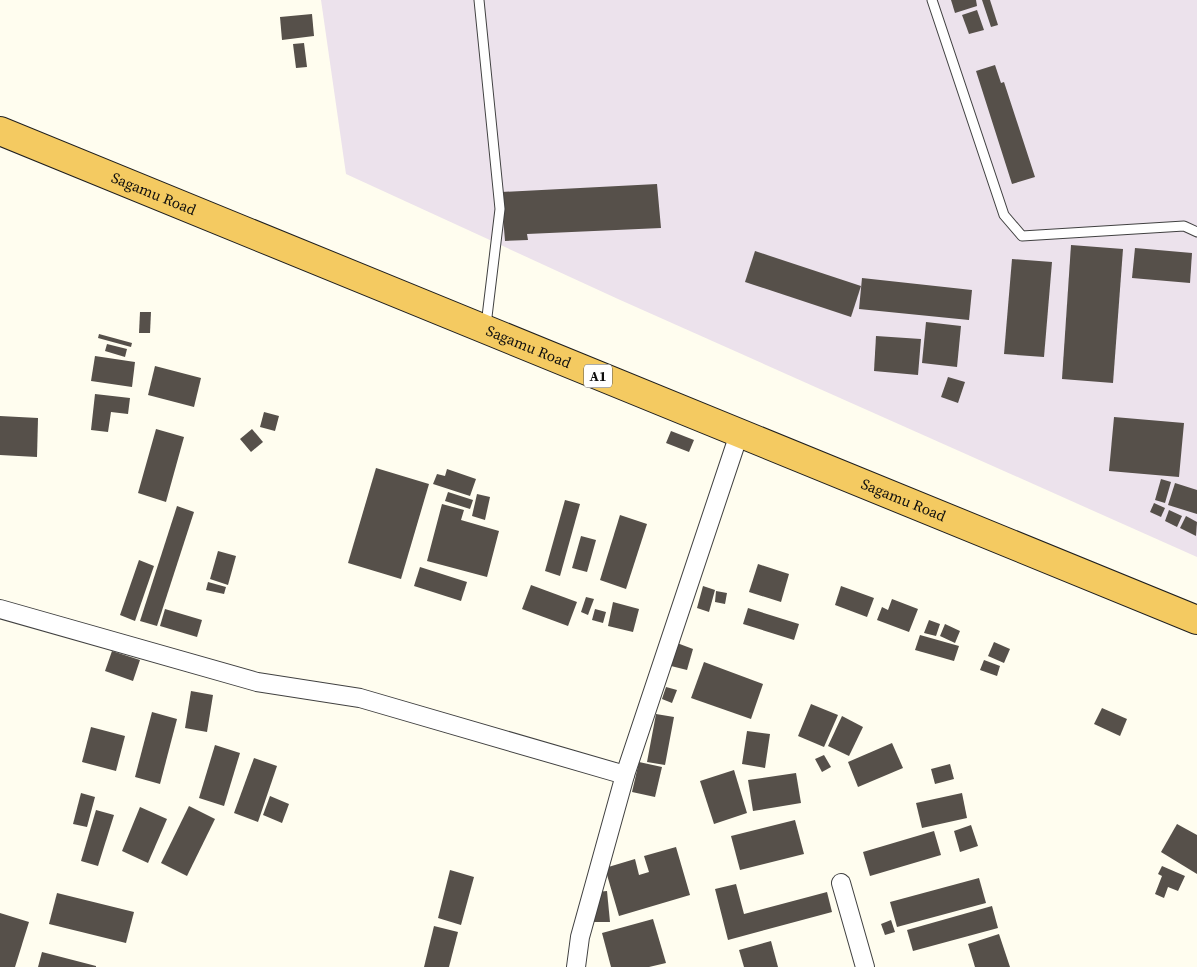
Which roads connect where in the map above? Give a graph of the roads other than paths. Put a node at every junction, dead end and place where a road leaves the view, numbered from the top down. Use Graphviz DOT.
graph roads {
  1 [pos="479,0"];
  2 [pos="932,0"];
  3 [pos="0,131"];
  4 [pos="1197,232"];
  5 [pos="486,330"];
  6 [pos="739,434"];
  7 [pos="0,609"];
  8 [pos="1197,620"];
  9 [pos="625,775"];
  10 [pos="841,883"];
  11 [pos="576,967"];
  12 [pos="865,967"];
  1 -- 5 [label="lane"];
  2 -- 4 [label="lane"];
  3 -- 5 [label="highway, Sagamu Road / A1"];
  5 -- 6 [label="highway, Sagamu Road / A1"];
  6 -- 8 [label="highway, Sagamu Road / A1"];
  6 -- 9 [label="street"];
  7 -- 9 [label="street"];
  9 -- 11 [label="street"];
  10 -- 12 [label="street"];
}
